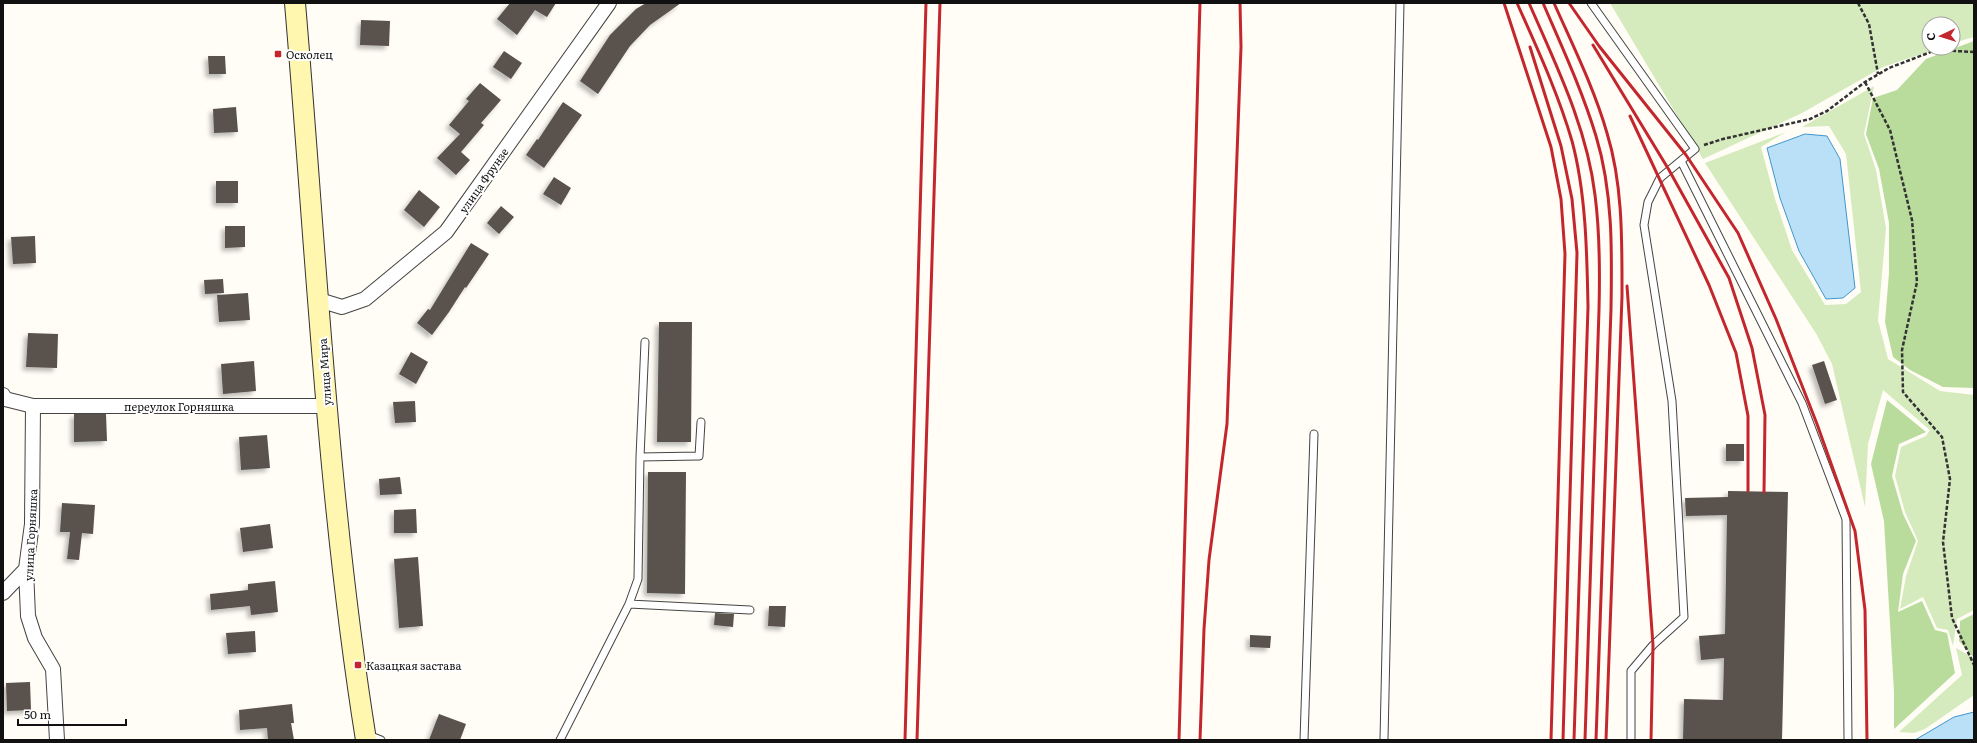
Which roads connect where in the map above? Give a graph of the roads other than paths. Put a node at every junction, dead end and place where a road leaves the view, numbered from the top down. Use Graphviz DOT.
graph roads {
  1 [pos="295,3"];
  2 [pos="609,3"];
  3 [pos="1400,3"];
  4 [pos="1591,3"];
  5 [pos="1681,161"];
  6 [pos="319,300"];
  7 [pos="645,342"];
  8 [pos="3,394"];
  9 [pos="33,406"];
  10 [pos="326,406"];
  11 [pos="701,422"];
  12 [pos="1314,434"];
  13 [pos="640,457"];
  14 [pos="26,569"];
  15 [pos="3,593"];
  16 [pos="629,604"];
  17 [pos="750,610"];
  18 [pos="370,738"];
  19 [pos="57,740"];
  20 [pos="560,740"];
  21 [pos="1304,740"];
  22 [pos="1384,740"];
  23 [pos="1631,740"];
  24 [pos="1848,740"];
  1 -- 6 [label="main road, улица Мира"];
  2 -- 6 [label="street, улица Фрунзе"];
  3 -- 22 [label="lane"];
  4 -- 5 [label="lane"];
  5 -- 23 [label="lane"];
  5 -- 24 [label="lane"];
  6 -- 10 [label="main road, улица Мира"];
  7 -- 13 [label="lane"];
  8 -- 9 [label="street"];
  9 -- 10 [label="street, переулок Горняшка"];
  9 -- 14 [label="street, улица Горняшка"];
  10 -- 18 [label="main road, улица Мира"];
  11 -- 13 [label="lane"];
  12 -- 21 [label="lane"];
  13 -- 16 [label="lane"];
  14 -- 15 [label="street"];
  14 -- 19 [label="street, улица Горняшка"];
  16 -- 17 [label="lane"];
  16 -- 20 [label="lane"];
}
